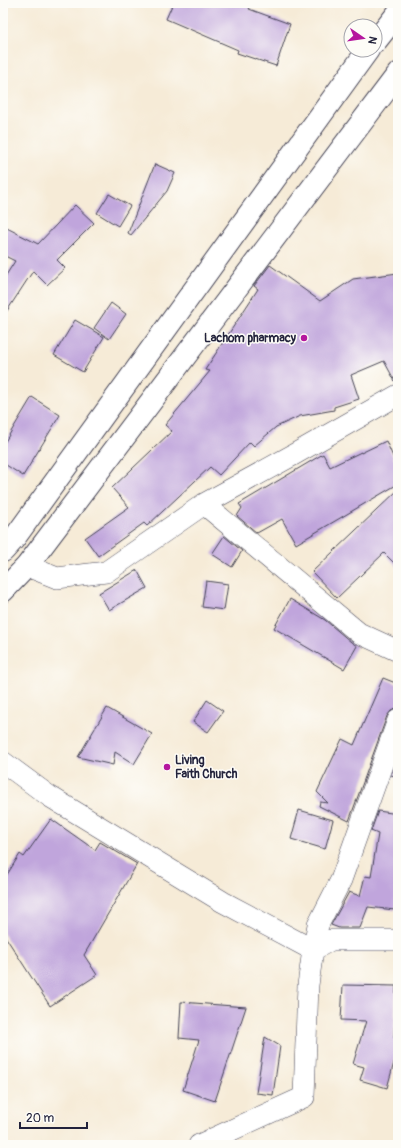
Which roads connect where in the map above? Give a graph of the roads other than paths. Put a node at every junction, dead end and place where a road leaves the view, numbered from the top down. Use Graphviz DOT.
graph roads {
  1 [pos="398,13"];
  2 [pos="383,32"];
  3 [pos="362,58"];
  4 [pos="398,74"];
  5 [pos="398,395"];
  6 [pos="204,504"];
  7 [pos="6,542"];
  8 [pos="26,566"];
  9 [pos="3,591"];
  10 [pos="398,651"];
  11 [pos="398,720"];
  12 [pos="3,762"];
  13 [pos="398,940"];
  14 [pos="313,950"];
  15 [pos="199,1145"];
  1 -- 2 [label="main road"];
  3 -- 7 [label="main road"];
  4 -- 8 [label="main road"];
  5 -- 6 [label="street"];
  6 -- 8 [label="street"];
  6 -- 10 [label="street"];
  8 -- 9 [label="main road"];
  11 -- 14 [label="street"];
  12 -- 14 [label="street"];
  13 -- 14 [label="street"];
  14 -- 15 [label="street"];
}
